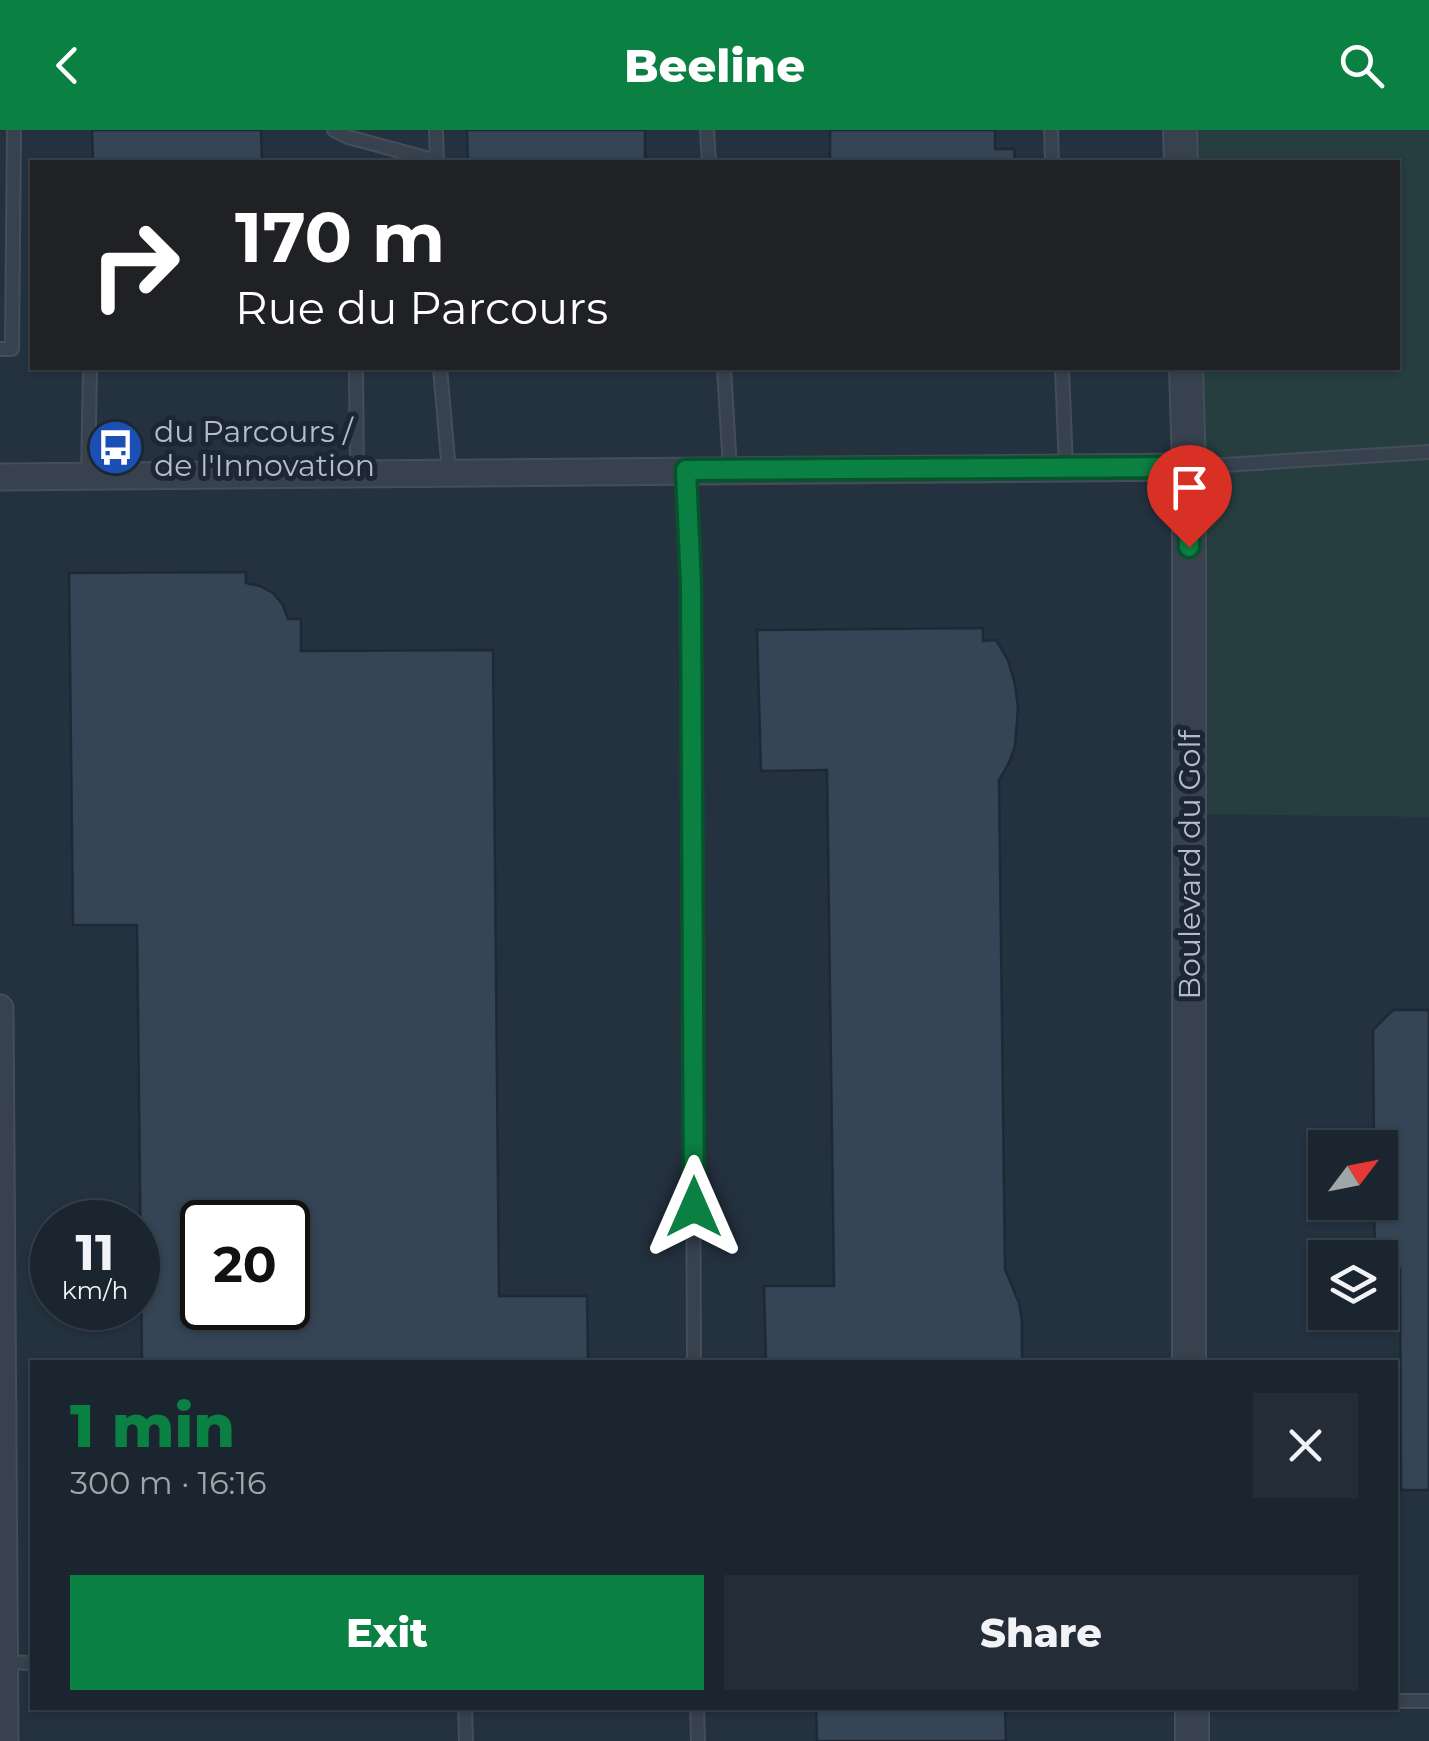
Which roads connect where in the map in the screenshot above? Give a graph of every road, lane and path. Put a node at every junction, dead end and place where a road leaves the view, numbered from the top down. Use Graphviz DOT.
graph roads {
  1 [pos="14,130"];
  2 [pos="334,130"];
  3 [pos="436,130"];
  4 [pos="708,130"];
  5 [pos="1050,130"];
  6 [pos="1180,130"];
  7 [pos="430,160"];
  8 [pos="437,160"];
  9 [pos="710,160"];
  10 [pos="1052,160"];
  11 [pos="1181,160"];
  12 [pos="0,349"];
  13 [pos="90,370"];
  14 [pos="356,370"];
  15 [pos="440,370"];
  16 [pos="724,370"];
  17 [pos="1062,370"];
  18 [pos="1186,370"];
  19 [pos="1429,452"];
  20 [pos="1189,467"];
  21 [pos="1066,468"];
  22 [pos="686,470"];
  23 [pos="730,470"];
  24 [pos="450,472"];
  25 [pos="357,473"];
  26 [pos="88,476"];
  27 [pos="0,477"];
  28 [pos="0,1008"];
  29 [pos="694,1360"];
  30 [pos="1188,1360"];
  31 [pos="5,1662"];
  32 [pos="30,1663"];
  33 [pos="1398,1701"];
  34 [pos="1429,1701"];
  35 [pos="465,1710"];
  36 [pos="697,1710"];
  37 [pos="1192,1710"];
  38 [pos="6,1741"];
  39 [pos="466,1741"];
  40 [pos="698,1741"];
  41 [pos="1192,1741"];
  1 -- 12 [label="lane"];
  2 -- 7 [label="lane"];
  3 -- 8 [label="lane"];
  4 -- 9 [label="lane"];
  5 -- 10 [label="lane"];
  6 -- 11 [label="street"];
  13 -- 26 [label="lane"];
  14 -- 25 [label="lane"];
  15 -- 24 [label="lane"];
  16 -- 23 [label="lane"];
  17 -- 21 [label="lane"];
  18 -- 20 [label="street, Boulevard du Golf"];
  19 -- 20 [label="lane"];
  20 -- 21 [label="street"];
  20 -- 30 [label="street, Boulevard du Golf"];
  21 -- 23 [label="street"];
  22 -- 23 [label="street"];
  22 -- 24 [label="street"];
  22 -- 29 [label="lane"];
  24 -- 25 [label="street"];
  25 -- 26 [label="street"];
  26 -- 27 [label="street"];
  28 -- 31 [label="street"];
  31 -- 32 [label="lane"];
  31 -- 38 [label="street"];
  33 -- 34 [label="lane"];
  35 -- 39 [label="lane"];
  36 -- 40 [label="lane"];
  37 -- 41 [label="street"];
}
